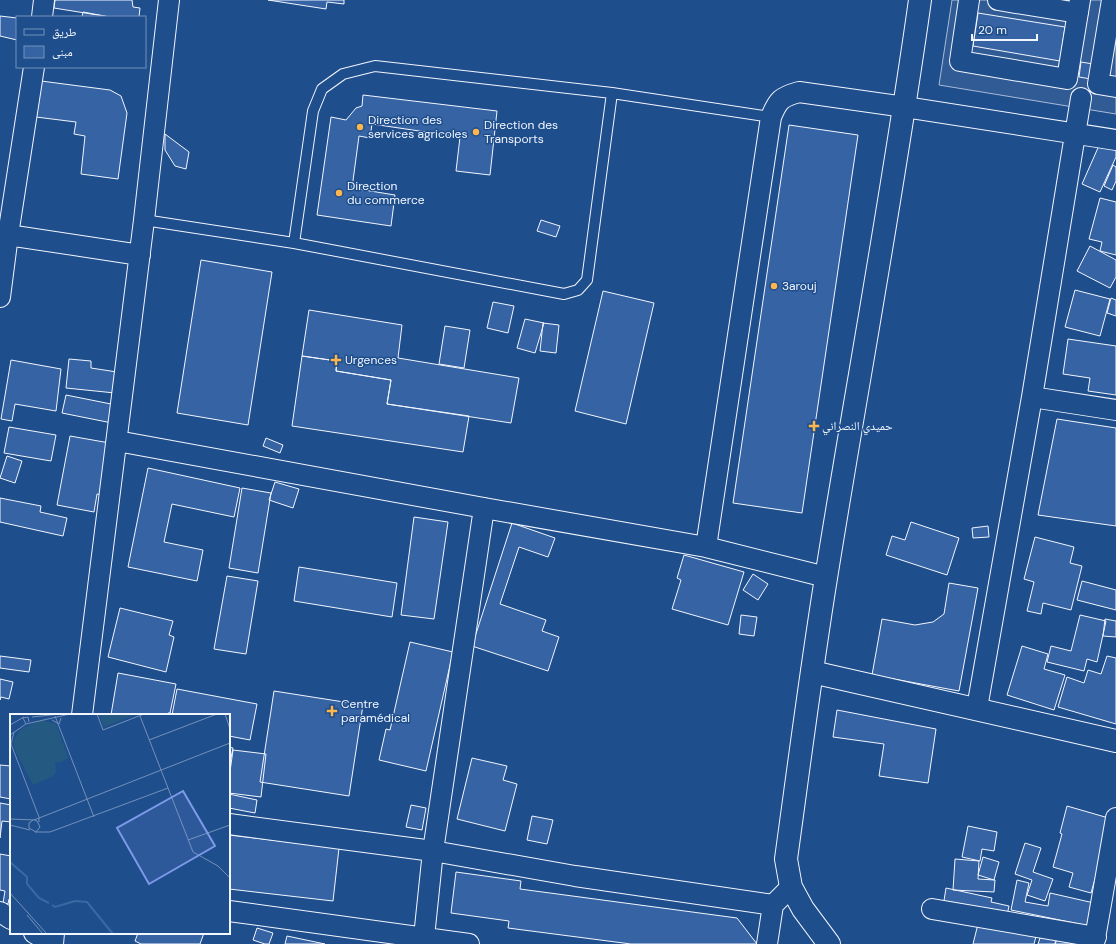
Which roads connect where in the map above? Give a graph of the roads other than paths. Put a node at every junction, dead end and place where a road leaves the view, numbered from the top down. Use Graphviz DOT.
graph roads {
  1 [pos="44,0"];
  2 [pos="169,0"];
  3 [pos="920,0"];
  4 [pos="969,0"];
  5 [pos="998,0"];
  6 [pos="1112,0"];
  7 [pos="1079,7"];
  8 [pos="42,16"];
  9 [pos="1112,21"];
  10 [pos="34,68"];
  11 [pos="1067,79"];
  12 [pos="1107,86"];
  13 [pos="612,93"];
  14 [pos="1081,98"];
  15 [pos="905,107"];
  16 [pos="771,117"];
  17 [pos="1075,133"];
  18 [pos="1116,140"];
  19 [pos="144,220"];
  20 [pos="8,235"];
  21 [pos="294,243"];
  22 [pos="140,255"];
  23 [pos="0,289"];
  24 [pos="1032,397"];
  25 [pos="1116,410"];
  26 [pos="117,441"];
  27 [pos="484,508"];
  28 [pos="706,547"];
  29 [pos="826,577"];
  30 [pos="812,672"];
  31 [pos="977,708"];
  32 [pos="82,714"];
  33 [pos="1116,741"];
  34 [pos="1116,818"];
  35 [pos="230,824"];
  36 [pos="433,851"];
  37 [pos="791,887"];
  38 [pos="773,905"];
  39 [pos="932,909"];
  40 [pos="0,912"];
  41 [pos="230,912"];
  42 [pos="10,918"];
  43 [pos="36,934"];
  44 [pos="54,934"];
  45 [pos="424,937"];
  46 [pos="1095,940"];
  47 [pos="469,944"];
  48 [pos="767,944"];
  49 [pos="829,944"];
  1 -- 8 [label="street"];
  2 -- 19 [label="street"];
  3 -- 15 [label="main road"];
  4 -- 11 [label="street"];
  5 -- 7 [label="street"];
  6 -- 9 [label="street"];
  7 -- 11 [label="street"];
  9 -- 12 [label="street"];
  10 -- 20 [label="street"];
  11 -- 14 [label="street"];
  12 -- 14 [label="street"];
  13 -- 16 [label="lane"];
  13 -- 21 [label="lane"];
  13 -- 21 [label="lane"];
  14 -- 17 [label="street"];
  15 -- 16 [label="street"];
  15 -- 17 [label="street"];
  15 -- 29 [label="main road"];
  16 -- 28 [label="street"];
  17 -- 18 [label="street"];
  17 -- 24 [label="street"];
  19 -- 21 [label="lane"];
  19 -- 22 [label="street"];
  20 -- 22 [label="street"];
  20 -- 23 [label="street"];
  22 -- 26 [label="street"];
  24 -- 25 [label="street"];
  24 -- 31 [label="street"];
  26 -- 27 [label="street"];
  26 -- 32 [label="street"];
  27 -- 28 [label="street"];
  27 -- 36 [label="street"];
  28 -- 29 [label="street"];
  29 -- 30 [label="main road"];
  30 -- 31 [label="main road"];
  30 -- 37 [label="main road"];
  31 -- 33 [label="main road"];
  34 -- 46 [label="street"];
  35 -- 36 [label="street"];
  36 -- 38 [label="street"];
  36 -- 45 [label="street"];
  37 -- 38 [label="street"];
  37 -- 49 [label="main road"];
  38 -- 48 [label="street"];
  39 -- 46 [label="street"];
  40 -- 42 [label="street"];
  41 -- 45 [label="street"];
  43 -- 44 [label="street"];
  45 -- 47 [label="street"];
}
